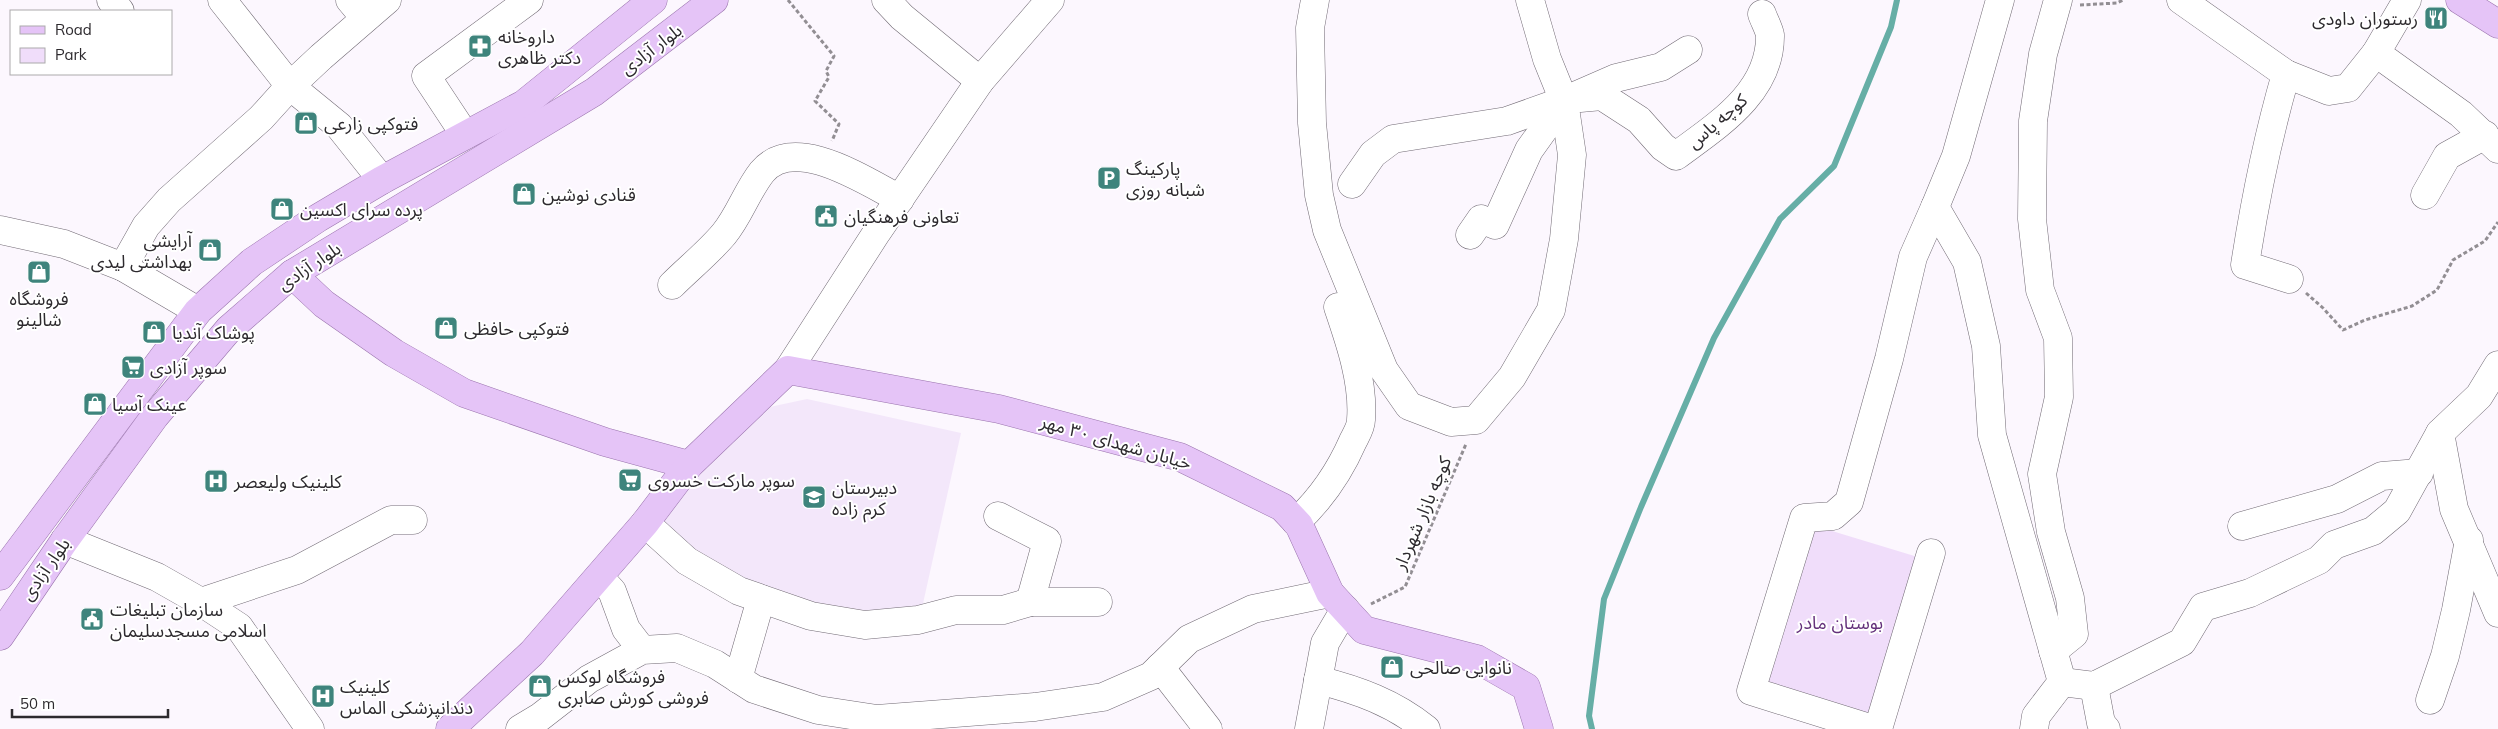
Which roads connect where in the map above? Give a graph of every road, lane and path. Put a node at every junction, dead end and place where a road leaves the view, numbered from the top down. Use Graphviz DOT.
graph roads {
  1 [pos="111,0"];
  2 [pos="222,0"];
  3 [pos="387,0"];
  4 [pos="529,0"];
  5 [pos="653,0"];
  6 [pos="714,0"];
  7 [pos="788,0"];
  8 [pos="886,0"];
  9 [pos="1050,0"];
  10 [pos="1530,0"];
  11 [pos="2000,0"];
  12 [pos="2123,0"];
  13 [pos="2181,0"];
  14 [pos="2407,0"];
  15 [pos="2460,0"];
  16 [pos="1312,3"];
  17 [pos="2058,3"];
  18 [pos="357,9"];
  19 [pos="119,10"];
  20 [pos="1762,14"];
  21 [pos="2498,24"];
  22 [pos="1688,50"];
  23 [pos="2376,53"];
  24 [pos="2286,74"];
  25 [pos="980,81"];
  26 [pos="290,86"];
  27 [pos="1566,100"];
  28 [pos="465,135"];
  29 [pos="2491,142"];
  30 [pos="822,162"];
  31 [pos="1308,179"];
  32 [pos="382,180"];
  33 [pos="1352,184"];
  34 [pos="2425,195"];
  35 [pos="900,198"];
  36 [pos="1935,207"];
  37 [pos="1312,211"];
  38 [pos="2498,222"];
  39 [pos="0,230"];
  40 [pos="1470,235"];
  41 [pos="124,267"];
  42 [pos="292,274"];
  43 [pos="2289,279"];
  44 [pos="672,285"];
  45 [pos="198,311"];
  46 [pos="2498,365"];
  47 [pos="788,370"];
  48 [pos="1476,420"];
  49 [pos="2440,433"];
  50 [pos="689,466"];
  51 [pos="2419,473"];
  52 [pos="998,516"];
  53 [pos="414,520"];
  54 [pos="1296,522"];
  55 [pos="644,523"];
  56 [pos="2242,526"];
  57 [pos="65,540"];
  58 [pos="2468,540"];
  59 [pos="1931,554"];
  60 [pos="0,576"];
  61 [pos="599,577"];
  62 [pos="762,599"];
  63 [pos="201,602"];
  64 [pos="1030,602"];
  65 [pos="1098,602"];
  66 [pos="1342,605"];
  67 [pos="2498,613"];
  68 [pos="0,636"];
  69 [pos="642,650"];
  70 [pos="2053,651"];
  71 [pos="1160,667"];
  72 [pos="738,679"];
  73 [pos="1318,680"];
  74 [pos="2062,682"];
  75 [pos="2094,686"];
  76 [pos="2430,700"];
  77 [pos="1032,718"];
  78 [pos="2035,722"];
  79 [pos="458,726"];
  80 [pos="310,729"];
  81 [pos="520,729"];
  82 [pos="1208,729"];
  83 [pos="1309,729"];
  84 [pos="1426,729"];
  85 [pos="1539,729"];
  86 [pos="1873,729"];
  87 [pos="1878,729"];
  88 [pos="2106,729"];
  1 -- 19 [label="street"];
  2 -- 26 [label="street"];
  3 -- 18 [label="street"];
  4 -- 28 [label="street"];
  5 -- 28 [label="main road, بلوار آزادی"];
  6 -- 42 [label="main road, بلوار آزادی"];
  7 -- 30 [label="path"];
  8 -- 25 [label="street"];
  9 -- 25 [label="street"];
  10 -- 27 [label="street"];
  11 -- 36 [label="street"];
  12 -- 17 [label="path"];
  13 -- 24 [label="street"];
  14 -- 23 [label="street"];
  15 -- 21 [label="main road"];
  16 -- 31 [label="street"];
  16 -- 48 [label="street"];
  17 -- 70 [label="street"];
  18 -- 26 [label="street"];
  20 -- 27 [label="street, کوچه پاس"];
  22 -- 27 [label="street"];
  23 -- 24 [label="street"];
  23 -- 29 [label="street"];
  24 -- 43 [label="street"];
  25 -- 35 [label="street"];
  26 -- 32 [label="street"];
  26 -- 41 [label="street"];
  27 -- 33 [label="street"];
  27 -- 40 [label="street"];
  27 -- 48 [label="street"];
  28 -- 32 [label="main road, بلوار آزادی"];
  29 -- 34 [label="street"];
  30 -- 35 [label="street"];
  30 -- 44 [label="street"];
  32 -- 45 [label="main road, بلوار آزادی"];
  35 -- 47 [label="street"];
  36 -- 70 [label="street"];
  36 -- 86 [label="street"];
  37 -- 54 [label="street"];
  38 -- 43 [label="path"];
  39 -- 41 [label="street"];
  41 -- 45 [label="street"];
  42 -- 50 [label="main road"];
  42 -- 57 [label="main road, بلوار آزادی"];
  45 -- 60 [label="main road, بلوار آزادی"];
  46 -- 49 [label="street"];
  47 -- 50 [label="main road"];
  47 -- 54 [label="main road, خیابان شهدای ۳۰ مهر"];
  48 -- 66 [label="path, کوچه بازار شهردار"];
  49 -- 51 [label="street"];
  49 -- 58 [label="street"];
  50 -- 55 [label="main road"];
  51 -- 56 [label="street"];
  51 -- 75 [label="street"];
  52 -- 64 [label="street"];
  53 -- 63 [label="street"];
  54 -- 66 [label="main road, خیابان شهدای ۳۰ مهر"];
  55 -- 61 [label="main road"];
  55 -- 62 [label="street"];
  57 -- 63 [label="street"];
  57 -- 68 [label="main road, بلوار آزادی"];
  58 -- 67 [label="street"];
  58 -- 76 [label="street"];
  59 -- 87 [label="street"];
  61 -- 69 [label="street"];
  61 -- 79 [label="main road"];
  62 -- 64 [label="street"];
  62 -- 72 [label="street"];
  63 -- 80 [label="street"];
  64 -- 65 [label="street"];
  66 -- 71 [label="street"];
  66 -- 73 [label="street"];
  66 -- 85 [label="main road, خیابان شهدای ۳۰ مهر"];
  69 -- 72 [label="street"];
  69 -- 81 [label="street"];
  70 -- 74 [label="street"];
  71 -- 77 [label="street"];
  71 -- 82 [label="street"];
  72 -- 77 [label="street"];
  73 -- 83 [label="street"];
  73 -- 84 [label="street"];
  74 -- 75 [label="street"];
  74 -- 78 [label="street"];
  75 -- 88 [label="street"];
}
